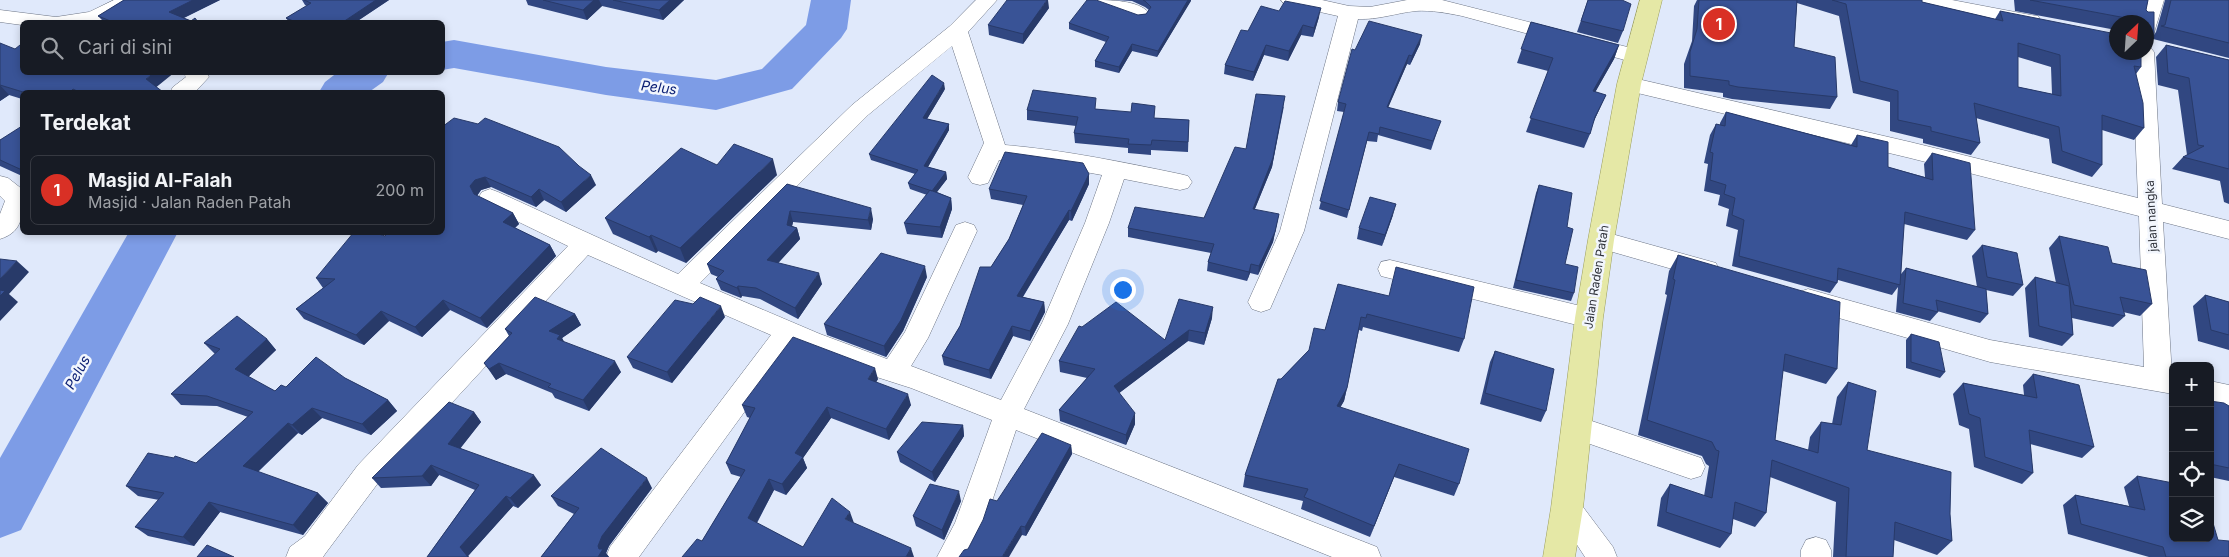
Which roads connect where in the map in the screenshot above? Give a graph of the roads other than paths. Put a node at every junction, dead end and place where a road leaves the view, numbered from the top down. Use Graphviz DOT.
graph roads {
  1 [pos="130,0"];
  2 [pos="987,0"];
  3 [pos="1103,0"];
  4 [pos="1291,0"];
  5 [pos="1652,0"];
  6 [pos="1918,0"];
  7 [pos="2154,0"];
  8 [pos="2007,8"];
  9 [pos="1350,12"];
  10 [pos="1139,13"];
  11 [pos="2150,15"];
  12 [pos="0,16"];
  13 [pos="33,20"];
  14 [pos="78,20"];
  15 [pos="2048,25"];
  16 [pos="957,31"];
  17 [pos="1636,56"];
  18 [pos="2151,60"];
  19 [pos="196,75"];
  20 [pos="1636,86"];
  21 [pos="184,90"];
  22 [pos="993,152"];
  23 [pos="1116,169"];
  24 [pos="980,177"];
  25 [pos="1180,182"];
  26 [pos="9,184"];
  27 [pos="490,198"];
  28 [pos="2151,210"];
  29 [pos="0,230"];
  30 [pos="2229,230"];
  31 [pos="965,231"];
  32 [pos="1610,242"];
  33 [pos="584,244"];
  34 [pos="1390,269"];
  35 [pos="1729,276"];
  36 [pos="681,286"];
  37 [pos="1786,293"];
  38 [pos="1261,302"];
  39 [pos="1589,318"];
  40 [pos="788,332"];
  41 [pos="892,372"];
  42 [pos="2165,382"];
  43 [pos="2214,393"];
  44 [pos="2229,396"];
  45 [pos="1008,414"];
  46 [pos="1599,436"];
  47 [pos="1691,467"];
  48 [pos="1567,508"];
  49 [pos="301,557"];
  50 [pos="621,557"];
  51 [pos="952,557"];
  52 [pos="1366,557"];
  53 [pos="1559,557"];
  54 [pos="1602,557"];
  1 -- 14 [label="street"];
  2 -- 16 [label="street"];
  3 -- 10 [label="street"];
  4 -- 9 [label="street"];
  5 -- 17 [label="main road, Jalan Raden Patah"];
  6 -- 8 [label="street"];
  7 -- 11 [label="street"];
  8 -- 15 [label="street"];
  9 -- 17 [label="street"];
  9 -- 38 [label="street"];
  12 -- 13 [label="street"];
  16 -- 22 [label="street"];
  16 -- 36 [label="street"];
  17 -- 20 [label="main road, Jalan Raden Patah"];
  18 -- 28 [label="street, jalan nangka"];
  19 -- 21 [label="street"];
  20 -- 28 [label="street"];
  20 -- 32 [label="main road, Jalan Raden Patah"];
  22 -- 23 [label="street"];
  22 -- 24 [label="street"];
  23 -- 25 [label="street"];
  23 -- 45 [label="street"];
  26 -- 29 [label="street"];
  27 -- 33 [label="street"];
  28 -- 30 [label="street"];
  28 -- 42 [label="street, jalan nangka"];
  31 -- 41 [label="street"];
  32 -- 35 [label="street"];
  32 -- 39 [label="main road, Jalan Raden Patah"];
  33 -- 36 [label="street"];
  33 -- 49 [label="street"];
  34 -- 39 [label="street"];
  36 -- 40 [label="street"];
  37 -- 42 [label="street"];
  39 -- 46 [label="main road, Jalan Raden Patah"];
  40 -- 41 [label="street"];
  40 -- 50 [label="street"];
  41 -- 45 [label="street"];
  43 -- 44 [label="street"];
  45 -- 51 [label="street"];
  45 -- 52 [label="street"];
  46 -- 47 [label="street"];
  46 -- 48 [label="main road, Jalan Raden Patah"];
  48 -- 53 [label="main road, Jalan Raden Patah"];
  48 -- 54 [label="street"];
}
